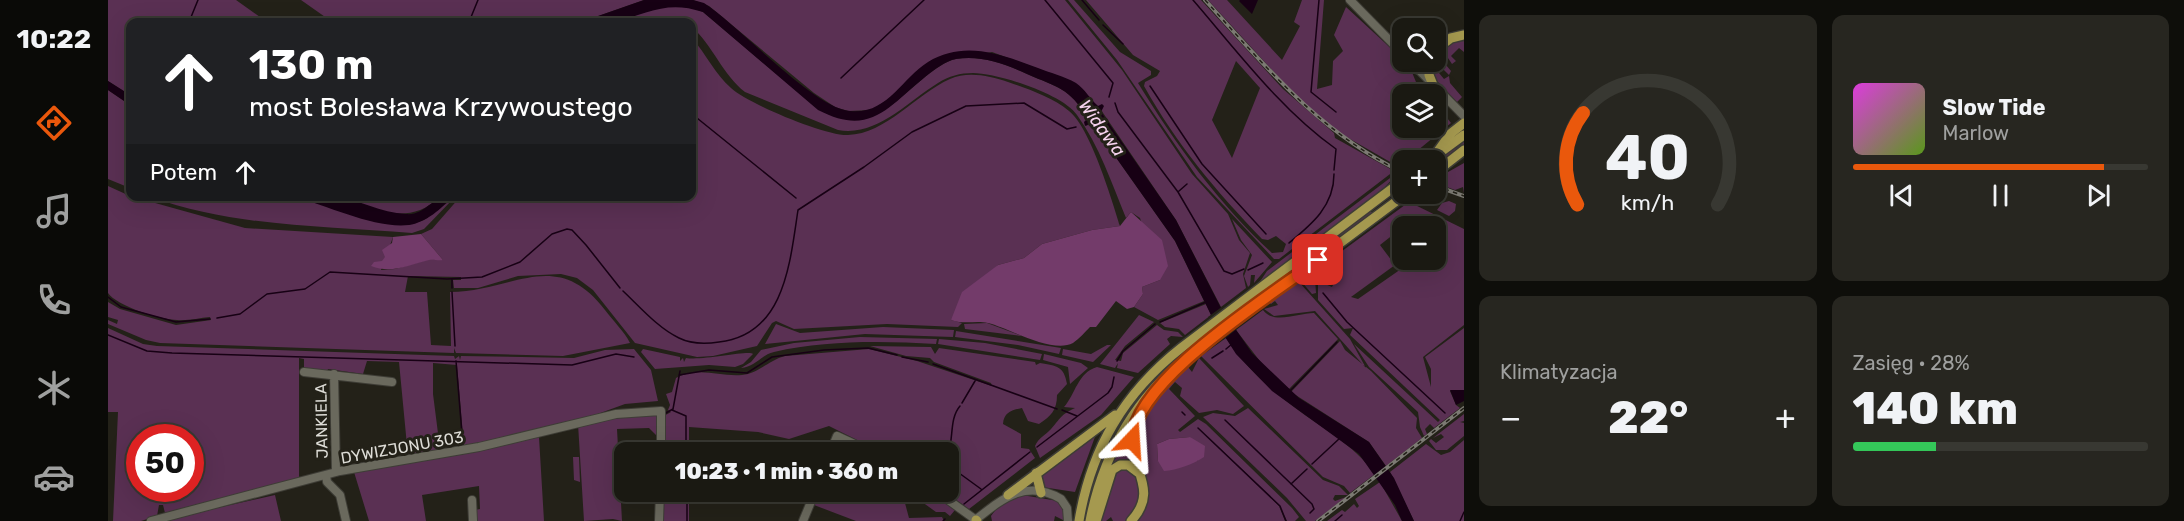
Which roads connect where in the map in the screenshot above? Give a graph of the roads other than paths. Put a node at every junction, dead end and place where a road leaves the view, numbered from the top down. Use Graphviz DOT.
graph roads {
  1 [pos="1350,0"];
  2 [pos="1464,35"];
  3 [pos="1392,43"];
  4 [pos="1446,43"];
  5 [pos="1422,72"];
  6 [pos="1432,84"];
  7 [pos="1446,98"];
  8 [pos="1464,116"];
  9 [pos="1464,123"];
  10 [pos="1464,135"];
  11 [pos="1438,150"];
  12 [pos="1444,150"];
  13 [pos="1464,150"];
  14 [pos="1464,157"];
  15 [pos="1446,164"];
  16 [pos="1446,166"];
  17 [pos="1392,189"];
  18 [pos="1393,204"];
  19 [pos="1187,358"];
  20 [pos="304,372"];
  21 [pos="334,374"];
  22 [pos="392,382"];
  23 [pos="1119,412"];
  24 [pos="661,442"];
  25 [pos="835,442"];
  26 [pos="850,442"];
  27 [pos="335,470"];
  28 [pos="326,474"];
  29 [pos="1036,474"];
  30 [pos="1141,476"];
  31 [pos="1041,493"];
  32 [pos="1008,495"];
  33 [pos="472,500"];
  34 [pos="660,502"];
  35 [pos="811,502"];
  36 [pos="950,502"];
  37 [pos="987,512"];
  38 [pos="151,521"];
  39 [pos="346,521"];
  40 [pos="473,521"];
  41 [pos="659,521"];
  42 [pos="803,521"];
  43 [pos="976,521"];
  44 [pos="986,521"];
  45 [pos="1068,521"];
  46 [pos="1079,521"];
  47 [pos="1090,521"];
  48 [pos="1096,521"];
  49 [pos="1131,521"];
  1 -- 3 [label="street"];
  2 -- 4 [label="main road"];
  5 -- 6 [label="street"];
  7 -- 8 [label="street"];
  9 -- 11 [label="main road"];
  10 -- 12 [label="main road"];
  13 -- 15 [label="main road"];
  14 -- 16 [label="main road"];
  17 -- 23 [label="main road"];
  18 -- 19 [label="main road"];
  19 -- 30 [label="main road"];
  19 -- 47 [label="main road"];
  20 -- 21 [label="street"];
  21 -- 22 [label="street"];
  21 -- 27 [label="street, JANKIELA"];
  23 -- 29 [label="main road"];
  23 -- 46 [label="main road"];
  24 -- 27 [label="street, DYWIZJONU 303"];
  25 -- 26 [label="street"];
  27 -- 28 [label="street, DYWIZJONU 303"];
  28 -- 38 [label="street, DYWIZJONU 303"];
  28 -- 39 [label="street"];
  29 -- 31 [label="main road"];
  29 -- 32 [label="main road"];
  30 -- 48 [label="main road"];
  30 -- 49 [label="main road"];
  31 -- 32 [label="street"];
  31 -- 45 [label="street"];
  32 -- 37 [label="street"];
  33 -- 40 [label="street"];
  34 -- 41 [label="street"];
  35 -- 42 [label="street"];
  36 -- 43 [label="street"];
  37 -- 43 [label="street"];
  37 -- 44 [label="street"];
}
